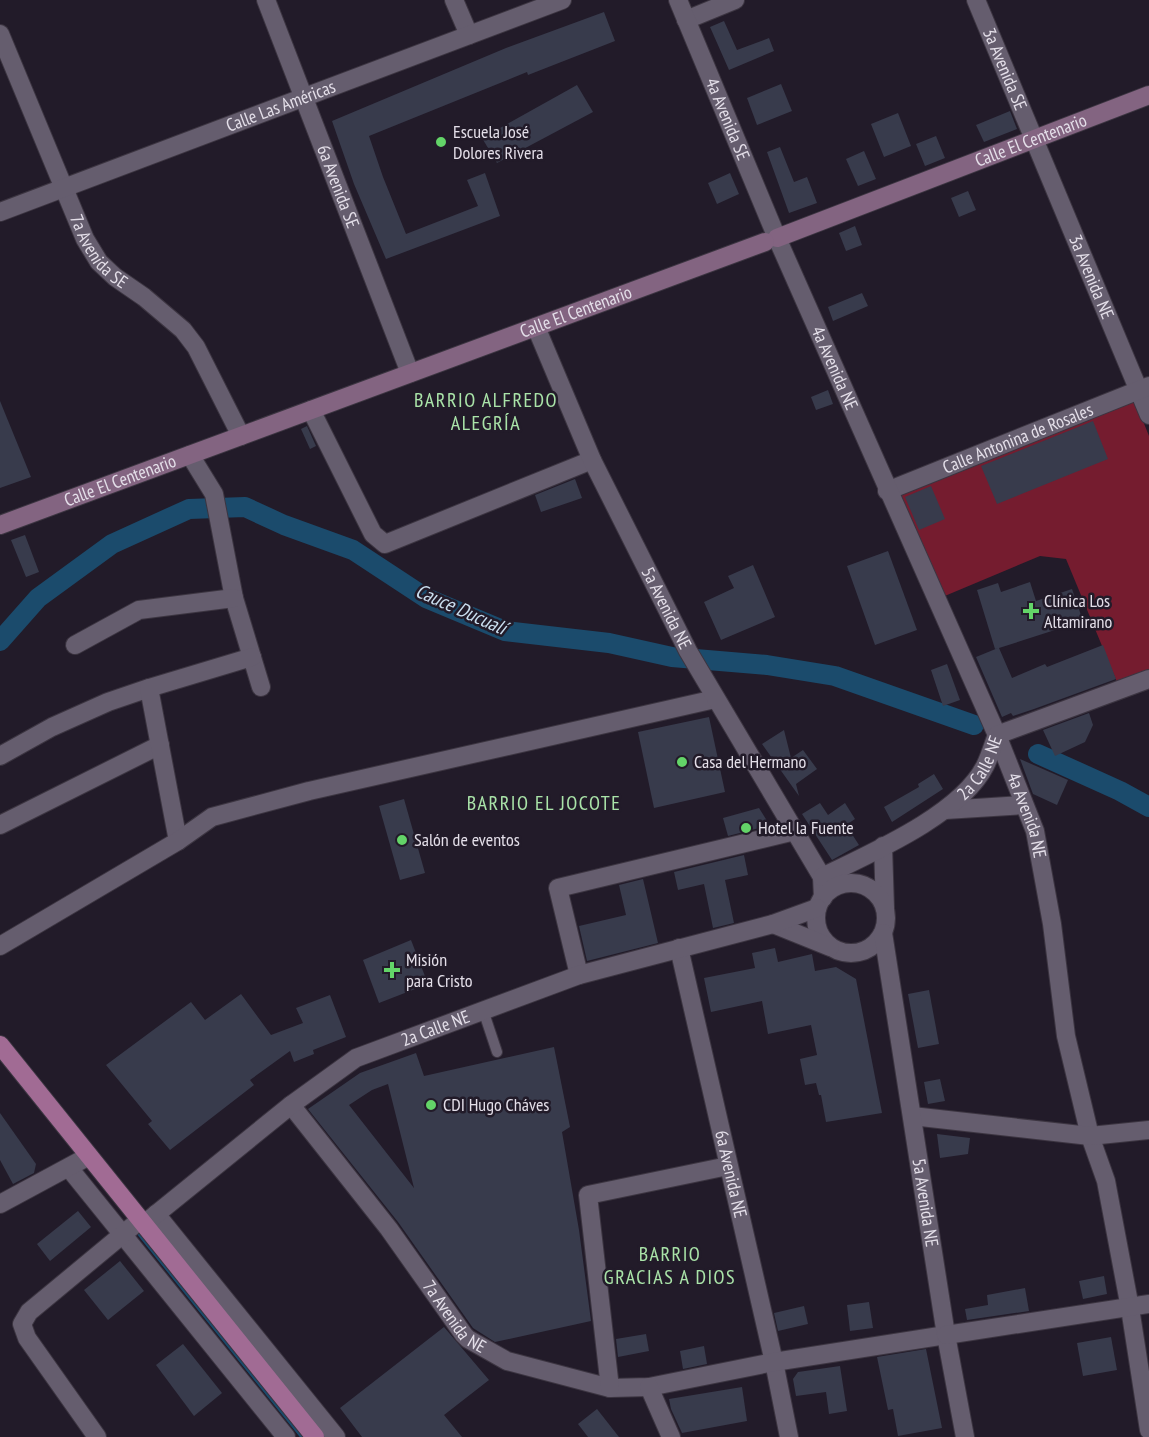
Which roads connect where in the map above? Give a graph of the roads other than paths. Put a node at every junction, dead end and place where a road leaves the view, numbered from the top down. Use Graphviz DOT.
graph roads {
  1 [pos="266,0"];
  2 [pos="454,0"];
  3 [pos="562,0"];
  4 [pos="678,0"];
  5 [pos="735,0"];
  6 [pos="976,0"];
  7 [pos="686,20"];
  8 [pos="0,34"];
  9 [pos="469,35"];
  10 [pos="1149,94"];
  11 [pos="304,98"];
  12 [pos="1035,138"];
  13 [pos="64,188"];
  14 [pos="0,212"];
  15 [pos="771,240"];
  16 [pos="536,327"];
  17 [pos="410,373"];
  18 [pos="1144,388"];
  19 [pos="311,410"];
  20 [pos="1149,415"];
  21 [pos="241,436"];
  22 [pos="190,455"];
  23 [pos="592,460"];
  24 [pos="887,491"];
  25 [pos="0,525"];
  26 [pos="234,598"];
  27 [pos="75,645"];
  28 [pos="252,657"];
  29 [pos="1149,679"];
  30 [pos="261,687"];
  31 [pos="149,688"];
  32 [pos="716,699"];
  33 [pos="997,735"];
  34 [pos="160,745"];
  35 [pos="0,756"];
  36 [pos="1024,805"];
  37 [pos="945,810"];
  38 [pos="0,825"];
  39 [pos="795,831"];
  40 [pos="178,841"];
  41 [pos="884,846"];
  42 [pos="822,877"];
  43 [pos="847,884"];
  44 [pos="820,903"];
  45 [pos="885,910"];
  46 [pos="773,924"];
  47 [pos="883,933"];
  48 [pos="0,946"];
  49 [pos="679,948"];
  50 [pos="833,948"];
  51 [pos="855,953"];
  52 [pos="887,968"];
  53 [pos="579,975"];
  54 [pos="483,1010"];
  55 [pos="0,1047"];
  56 [pos="498,1052"];
  57 [pos="291,1105"];
  58 [pos="912,1116"];
  59 [pos="1149,1130"];
  60 [pos="1090,1136"];
  61 [pos="89,1156"];
  62 [pos="728,1166"];
  63 [pos="69,1168"];
  64 [pos="0,1204"];
  65 [pos="147,1219"];
  66 [pos="122,1234"];
  67 [pos="1149,1304"];
  68 [pos="1130,1308"];
  69 [pos="946,1335"];
  70 [pos="774,1362"];
  71 [pos="649,1387"];
  72 [pos="610,1388"];
  73 [pos="1149,1430"];
  74 [pos="97,1437"];
  75 [pos="286,1437"];
  76 [pos="315,1437"];
  77 [pos="336,1437"];
  78 [pos="671,1437"];
  79 [pos="789,1437"];
  80 [pos="965,1437"];
  1 -- 11 [label="street, 6a Avenida SE"];
  2 -- 9 [label="street"];
  3 -- 9 [label="street, Calle Las Américas"];
  4 -- 7 [label="street, 4a Avenida SE"];
  5 -- 7 [label="street"];
  6 -- 12 [label="street, 3a Avenida SE"];
  7 -- 15 [label="street, 4a Avenida SE"];
  8 -- 13 [label="street, 7a Avenida SE"];
  9 -- 11 [label="street, Calle Las Américas"];
  10 -- 12 [label="main road, Calle El Centenario"];
  11 -- 13 [label="street, Calle Las Américas"];
  11 -- 17 [label="street, 6a Avenida SE"];
  12 -- 15 [label="main road, Calle El Centenario"];
  12 -- 18 [label="street, 3a Avenida NE"];
  13 -- 14 [label="street, Calle Las Américas"];
  13 -- 21 [label="street, 7a Avenida SE"];
  15 -- 16 [label="main road, Calle El Centenario"];
  15 -- 24 [label="street, 4a Avenida NE"];
  16 -- 17 [label="main road, Calle El Centenario"];
  16 -- 23 [label="street, 5a Avenida NE"];
  17 -- 19 [label="main road, Calle El Centenario"];
  18 -- 20 [label="street, 3a Avenida NE"];
  18 -- 24 [label="street, Calle Antonina de Rosales"];
  19 -- 21 [label="main road, Calle El Centenario"];
  19 -- 23 [label="street"];
  21 -- 22 [label="main road, Calle El Centenario"];
  22 -- 25 [label="main road, Calle El Centenario"];
  22 -- 26 [label="street"];
  23 -- 32 [label="street, 5a Avenida NE"];
  24 -- 33 [label="street, 4a Avenida NE"];
  26 -- 27 [label="street"];
  26 -- 28 [label="street"];
  28 -- 30 [label="street"];
  28 -- 31 [label="street"];
  29 -- 33 [label="street, 2a Calle NE"];
  31 -- 34 [label="street"];
  31 -- 35 [label="street"];
  32 -- 39 [label="street, 5a Avenida NE"];
  32 -- 40 [label="street"];
  33 -- 36 [label="street, 4a Avenida NE"];
  33 -- 37 [label="street, 2a Calle NE"];
  34 -- 38 [label="street"];
  34 -- 40 [label="street"];
  36 -- 37 [label="street"];
  36 -- 60 [label="street, 4a Avenida NE"];
  37 -- 41 [label="street, 2a Calle NE"];
  39 -- 42 [label="street, 5a Avenida NE"];
  39 -- 53 [label="street"];
  40 -- 48 [label="street"];
  41 -- 42 [label="street"];
  41 -- 43 [label="street"];
  41 -- 45 [label="street"];
  42 -- 43 [label="street"];
  42 -- 44 [label="street"];
  43 -- 44 [label="street"];
  43 -- 45 [label="street"];
  44 -- 46 [label="street, 2a Calle NE"];
  44 -- 50 [label="street"];
  45 -- 47 [label="street"];
  46 -- 49 [label="street, 2a Calle NE"];
  46 -- 50 [label="street"];
  47 -- 51 [label="street"];
  47 -- 52 [label="street, 5a Avenida NE"];
  49 -- 53 [label="street, 2a Calle NE"];
  49 -- 62 [label="street, 6a Avenida NE"];
  50 -- 51 [label="street"];
  51 -- 52 [label="street"];
  52 -- 58 [label="street, 5a Avenida NE"];
  53 -- 54 [label="street, 2a Calle NE"];
  54 -- 56 [label="lane"];
  54 -- 57 [label="street, 2a Calle NE"];
  55 -- 61 [label="main road"];
  57 -- 65 [label="street, 2a Calle NE"];
  57 -- 72 [label="street, 7a Avenida NE"];
  58 -- 60 [label="street"];
  58 -- 69 [label="street, 5a Avenida NE"];
  59 -- 60 [label="street"];
  60 -- 68 [label="street, 4a Avenida NE"];
  61 -- 63 [label="street"];
  61 -- 65 [label="main road"];
  62 -- 70 [label="street, 6a Avenida NE"];
  62 -- 72 [label="street"];
  63 -- 64 [label="street"];
  63 -- 66 [label="street"];
  65 -- 66 [label="street, 2a Calle NE"];
  65 -- 76 [label="main road"];
  65 -- 77 [label="street"];
  66 -- 74 [label="street, 2a Calle NE"];
  66 -- 75 [label="street"];
  67 -- 68 [label="street, 7a Avenida NE"];
  68 -- 69 [label="street, 7a Avenida NE"];
  68 -- 73 [label="street, 4a Avenida NE"];
  69 -- 70 [label="street, 7a Avenida NE"];
  69 -- 80 [label="street, 5a Avenida NE"];
  70 -- 71 [label="street, 7a Avenida NE"];
  70 -- 79 [label="street, 6a Avenida NE"];
  71 -- 72 [label="street, 7a Avenida NE"];
  71 -- 78 [label="street"];
}
